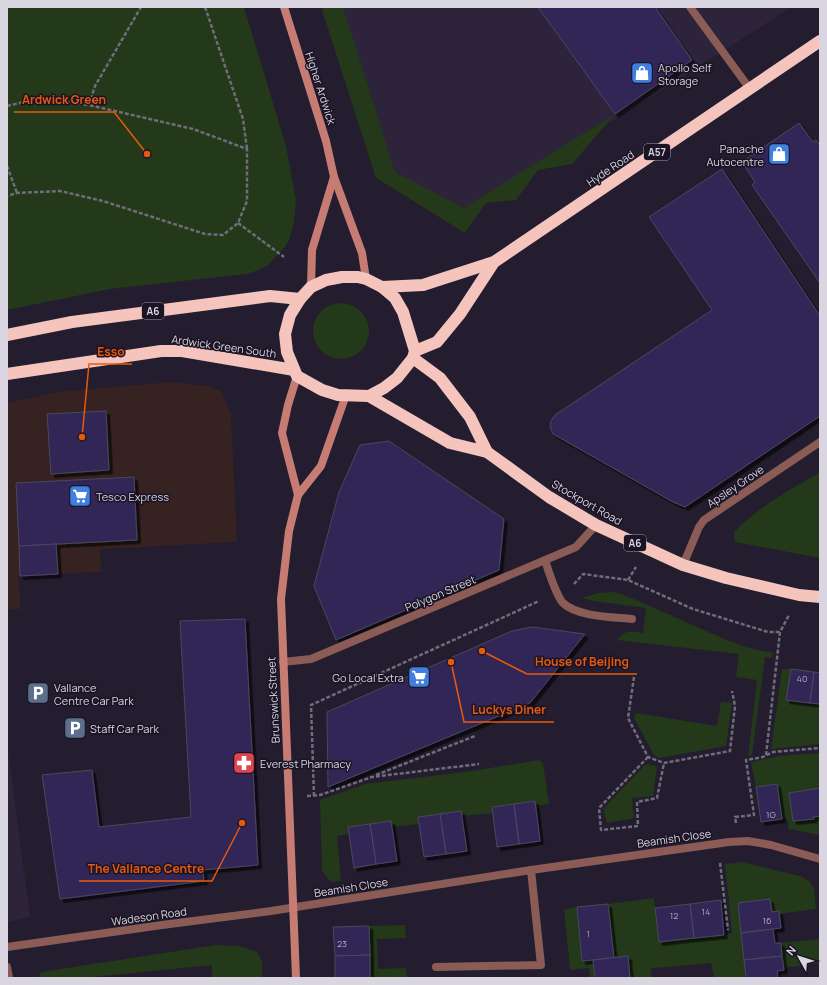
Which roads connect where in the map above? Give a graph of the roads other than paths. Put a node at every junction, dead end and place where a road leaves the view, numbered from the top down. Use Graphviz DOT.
graph roads {
  1 [pos="284,7"];
  2 [pos="690,7"];
  3 [pos="820,41"];
  4 [pos="750,88"];
  5 [pos="334,177"];
  6 [pos="494,262"];
  7 [pos="366,279"];
  8 [pos="311,287"];
  9 [pos="382,287"];
  10 [pos="300,299"];
  11 [pos="7,335"];
  12 [pos="414,355"];
  13 [pos="296,373"];
  14 [pos="7,374"];
  15 [pos="346,395"];
  16 [pos="369,396"];
  17 [pos="820,442"];
  18 [pos="488,452"];
  19 [pos="298,495"];
  20 [pos="596,525"];
  21 [pos="545,560"];
  22 [pos="683,565"];
  23 [pos="820,597"];
  24 [pos="632,619"];
  25 [pos="283,662"];
  26 [pos="820,859"];
  27 [pos="531,870"];
  28 [pos="294,907"];
  29 [pos="7,947"];
  30 [pos="7,967"];
  31 [pos="436,968"];
  32 [pos="9,978"];
  33 [pos="296,978"];
  1 -- 5 [label="street, Higher Ardwick"];
  2 -- 4 [label="street"];
  3 -- 4 [label="highway, Hyde Road / A57"];
  4 -- 6 [label="highway, Hyde Road / A57"];
  5 -- 7 [label="street, Higher Ardwick"];
  5 -- 8 [label="street, Higher Ardwick"];
  6 -- 9 [label="highway, Hyde Road / A57"];
  6 -- 12 [label="highway, Hyde Road / A57"];
  7 -- 8 [label="highway"];
  7 -- 9 [label="highway"];
  8 -- 10 [label="highway"];
  9 -- 12 [label="highway"];
  10 -- 11 [label="highway, A6"];
  10 -- 13 [label="highway"];
  12 -- 16 [label="highway"];
  12 -- 18 [label="highway, Stockport Road / A6"];
  13 -- 14 [label="highway, Ardwick Green South / A6"];
  13 -- 15 [label="highway, A6"];
  13 -- 19 [label="street, Brunswick Street"];
  15 -- 16 [label="highway, A6"];
  15 -- 19 [label="street, Brunswick Street"];
  16 -- 18 [label="highway, Stockport Road / A6"];
  17 -- 22 [label="street, Apsley Grove"];
  18 -- 20 [label="highway, Stockport Road / A6"];
  19 -- 25 [label="street, Brunswick Street"];
  20 -- 21 [label="street, Polygon Street"];
  20 -- 22 [label="highway, Stockport Road / A6"];
  21 -- 24 [label="street"];
  21 -- 25 [label="street, Polygon Street"];
  22 -- 23 [label="highway, Stockport Road / A6"];
  25 -- 28 [label="street, Brunswick Street"];
  26 -- 27 [label="street, Beamish Close"];
  27 -- 28 [label="street, Beamish Close"];
  27 -- 31 [label="street"];
  28 -- 29 [label="street, Wadeson Road"];
  28 -- 33 [label="street, Brunswick Street"];
  30 -- 32 [label="street"];
}
